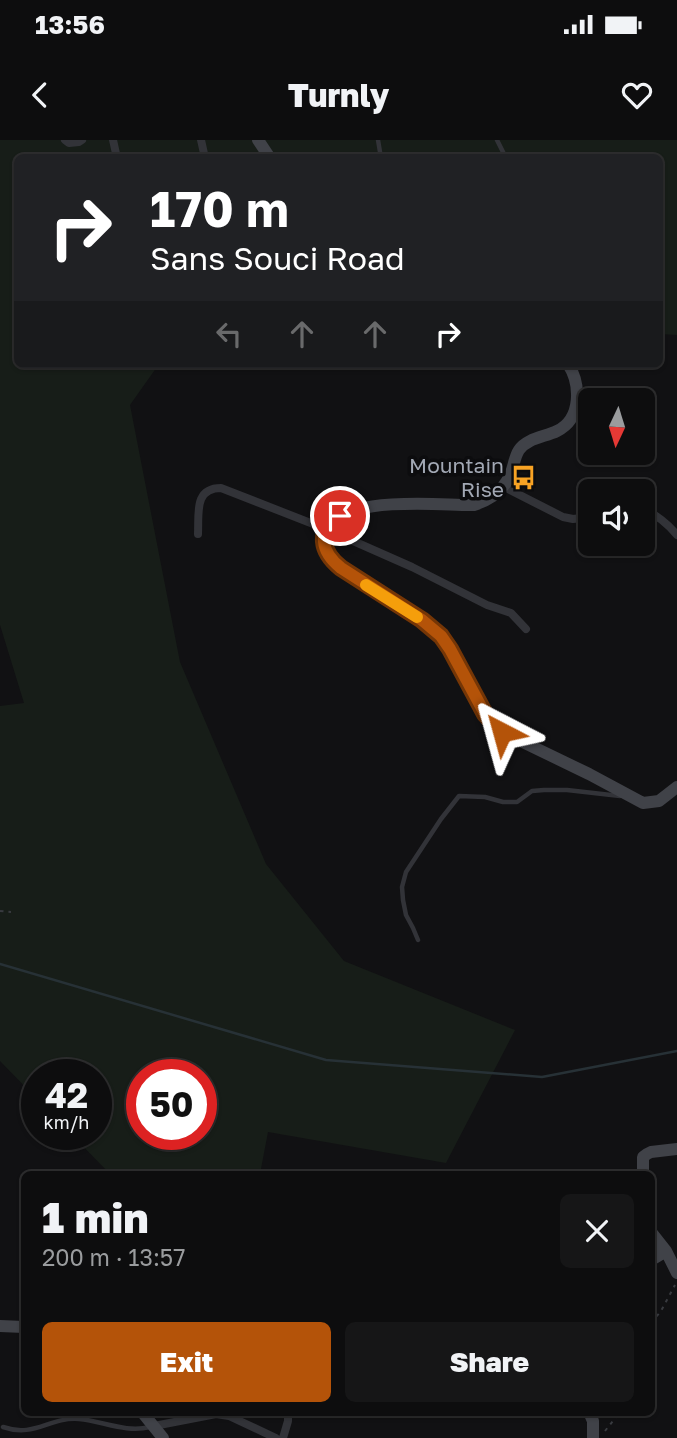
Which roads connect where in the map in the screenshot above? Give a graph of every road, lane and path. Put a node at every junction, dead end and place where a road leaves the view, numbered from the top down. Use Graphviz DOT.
graph roads {
  1 [pos="65,140"];
  2 [pos="82,140"];
  3 [pos="570,368"];
  4 [pos="504,488"];
  5 [pos="655,514"];
  6 [pos="578,518"];
  7 [pos="326,529"];
  8 [pos="198,534"];
  9 [pos="677,535"];
  10 [pos="526,629"];
  11 [pos="677,787"];
  12 [pos="632,797"];
  13 [pos="0,911"];
  14 [pos="11,912"];
  15 [pos="418,940"];
  16 [pos="677,1149"];
  17 [pos="643,1171"];
  18 [pos="655,1238"];
  19 [pos="666,1251"];
  20 [pos="655,1258"];
  21 [pos="677,1273"];
  22 [pos="677,1281"];
  23 [pos="655,1318"];
  24 [pos="0,1325"];
  25 [pos="21,1327"];
  26 [pos="145,1416"];
  27 [pos="206,1416"];
  28 [pos="229,1416"];
  29 [pos="288,1416"];
  30 [pos="591,1416"];
  31 [pos="616,1416"];
  32 [pos="154,1426"];
  33 [pos="3,1427"];
  34 [pos="596,1437"];
  35 [pos="163,1438"];
  36 [pos="276,1438"];
  37 [pos="283,1438"];
  1 -- 2 [label="street"];
  3 -- 4 [label="main road"];
  4 -- 6 [label="street"];
  4 -- 7 [label="main road"];
  5 -- 9 [label="street"];
  7 -- 8 [label="street"];
  7 -- 10 [label="street"];
  7 -- 12 [label="main road"];
  11 -- 12 [label="main road"];
  12 -- 15 [label="lane"];
  13 -- 14 [label="path"];
  16 -- 17 [label="main road"];
  18 -- 19 [label="main road"];
  19 -- 20 [label="main road"];
  19 -- 21 [label="main road"];
  22 -- 23 [label="path"];
  24 -- 25 [label="main road"];
  26 -- 32 [label="main road"];
  27 -- 32 [label="street"];
  28 -- 36 [label="street"];
  29 -- 37 [label="street"];
  30 -- 34 [label="main road"];
  31 -- 34 [label="path"];
  32 -- 33 [label="lane"];
  32 -- 35 [label="main road"];
}
